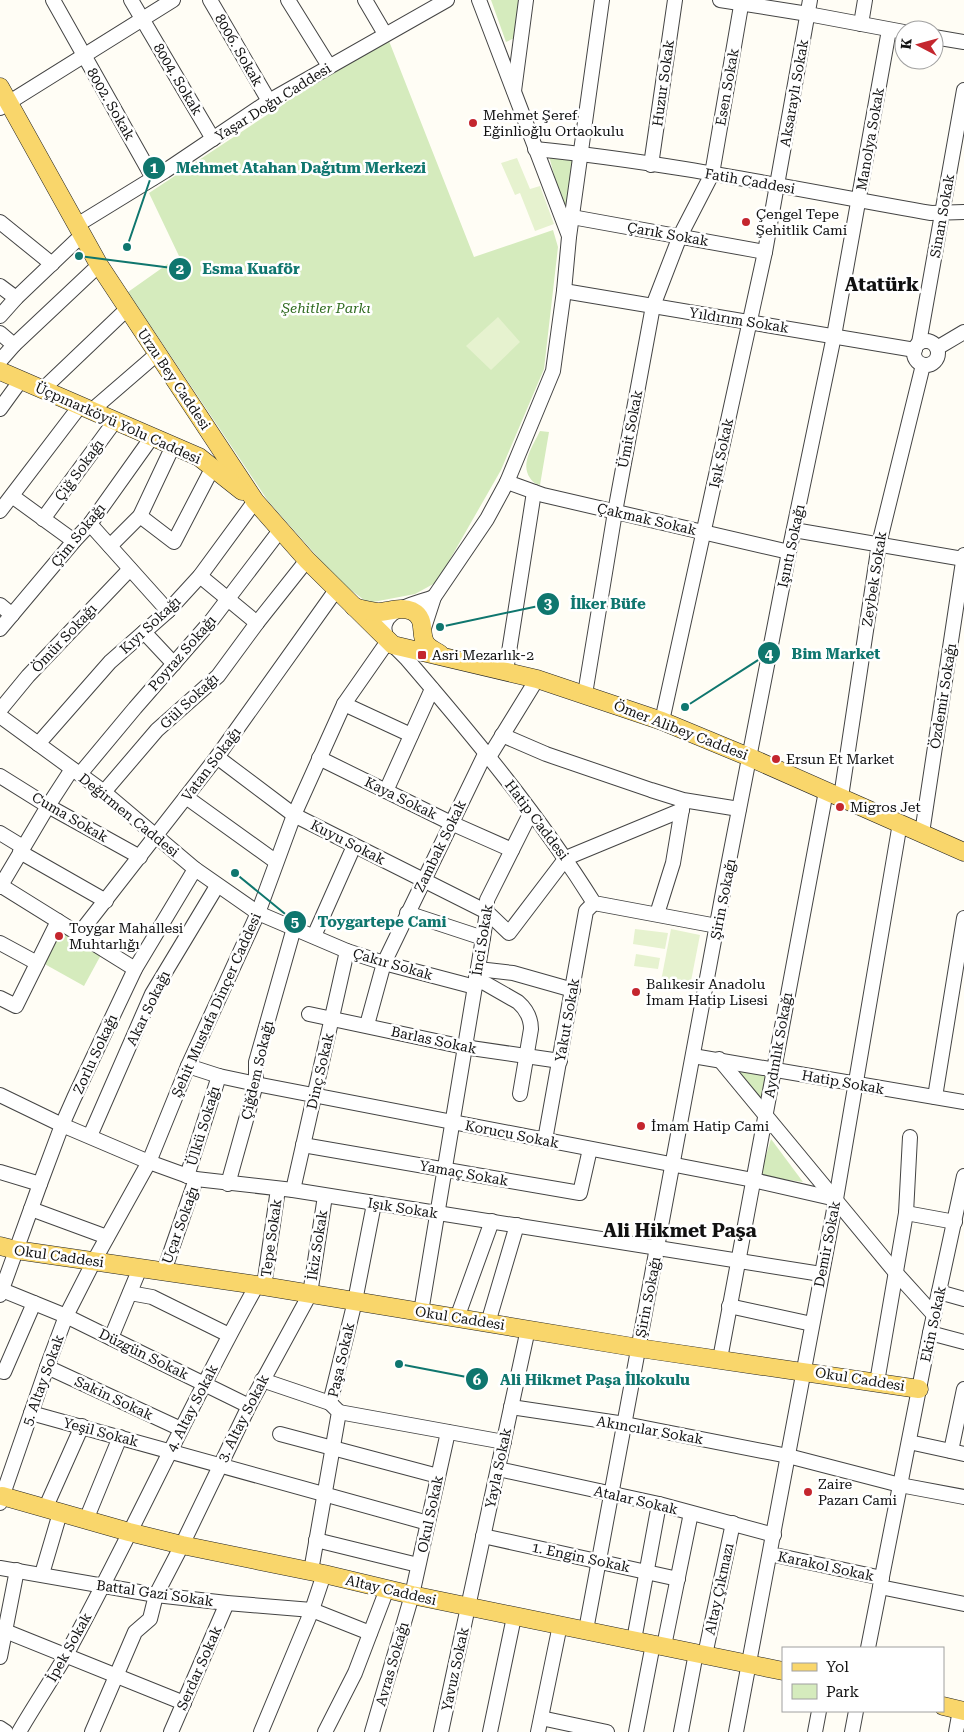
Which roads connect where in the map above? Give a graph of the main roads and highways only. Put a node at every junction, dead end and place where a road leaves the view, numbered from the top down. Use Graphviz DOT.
graph roads {
  1 [pos="0,87"];
  2 [pos="4,105"];
  3 [pos="0,371"];
  4 [pos="255,501"];
  5 [pos="354,607"];
  6 [pos="396,645"];
  7 [pos="445,656"];
  8 [pos="964,852"];
  9 [pos="8,1248"];
  10 [pos="919,1389"];
  11 [pos="1,1500"];
  12 [pos="782,1671"];
  13 [pos="944,1706"];
  14 [pos="962,1710"];
  1 -- 2 [label="main road, Urzu Bey Caddesi"];
  2 -- 4 [label="main road, Urzu Bey Caddesi"];
  3 -- 4 [label="main road, Üçpınarköyü Yolu Caddesi"];
  4 -- 5 [label="main road, Urzu Bey Caddesi"];
  5 -- 6 [label="main road, Urzu Bey Caddesi"];
  5 -- 7 [label="main road"];
  6 -- 7 [label="main road, Ömer Alibey Caddesi"];
  7 -- 8 [label="main road, Ömer Alibey Caddesi"];
  9 -- 10 [label="main road, Okul Caddesi"];
  11 -- 12 [label="main road, Altay Caddesi"];
  13 -- 14 [label="main road"];
}
